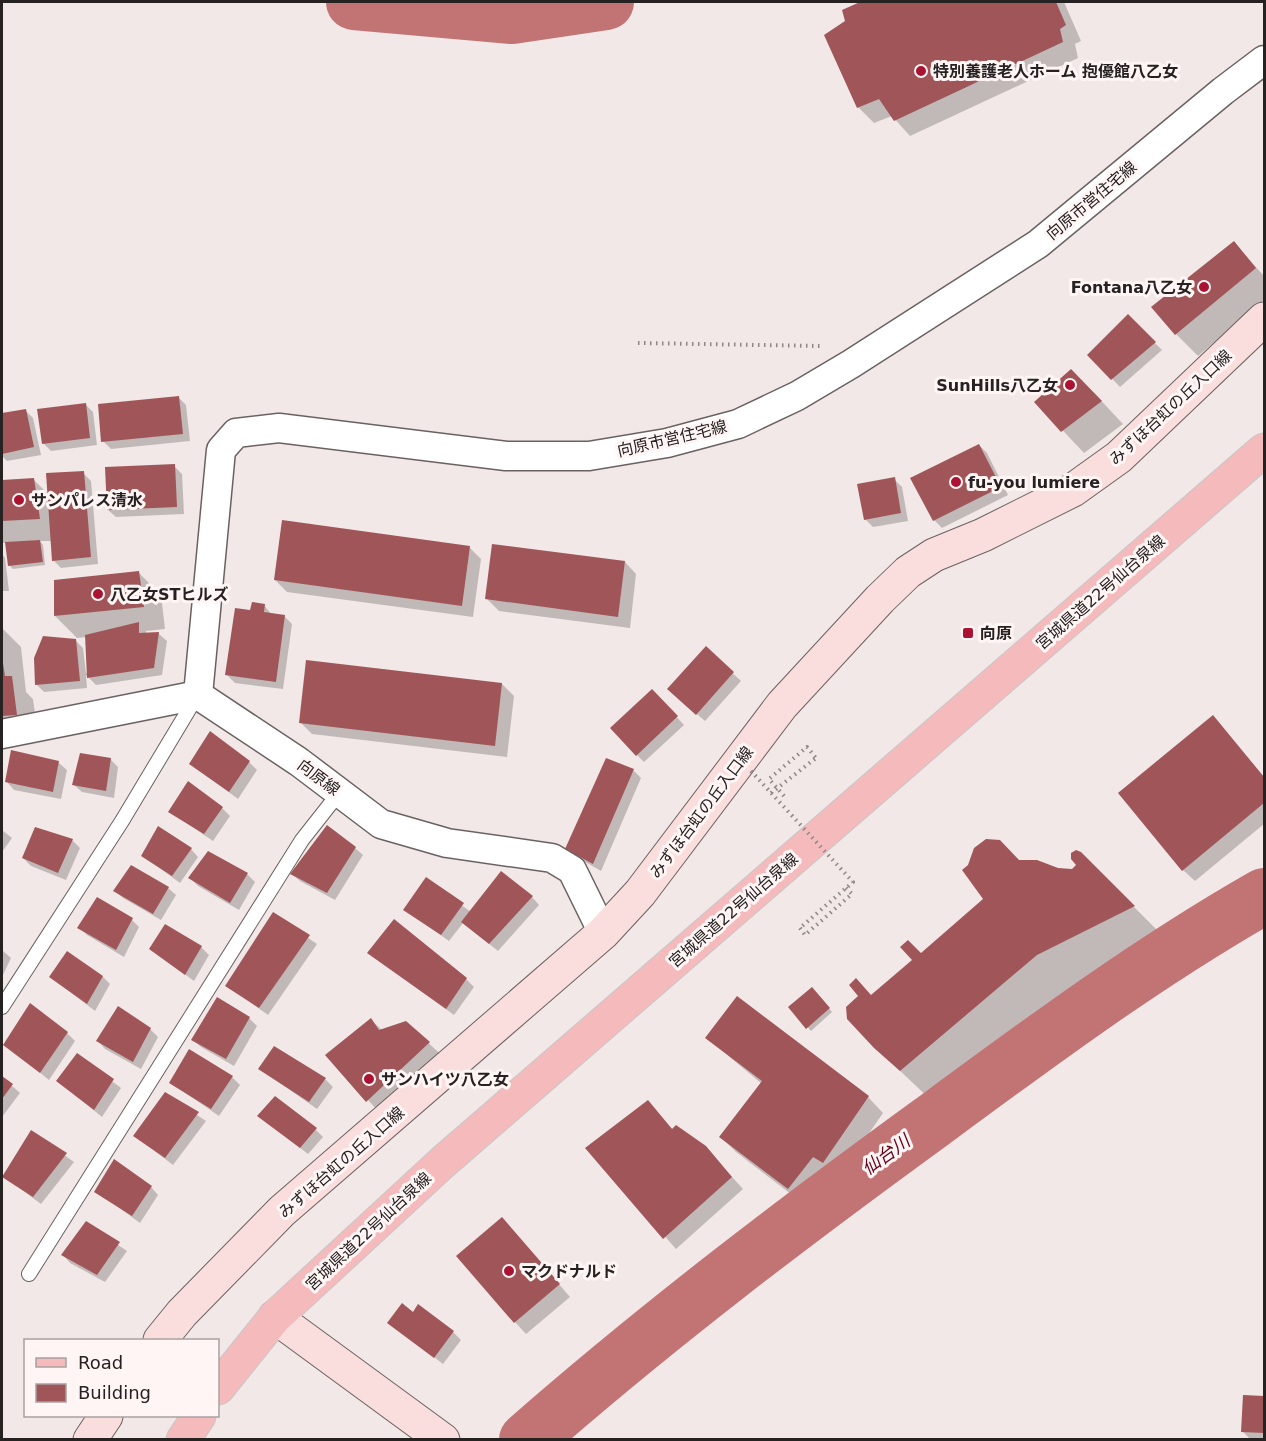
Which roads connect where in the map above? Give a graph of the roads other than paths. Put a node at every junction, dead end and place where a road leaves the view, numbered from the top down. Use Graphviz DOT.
graph roads {
  1 [pos="1264,60"];
  2 [pos="1264,319"];
  3 [pos="1264,450"];
  4 [pos="198,695"];
  5 [pos="2,734"];
  6 [pos="339,793"];
  7 [pos="603,933"];
  8 [pos="2,1007"];
  9 [pos="29,1274"];
  10 [pos="275,1317"];
  11 [pos="162,1339"];
  12 [pos="219,1387"];
  13 [pos="105,1417"];
  14 [pos="198,1417"];
  15 [pos="90,1440"];
  16 [pos="183,1440"];
  17 [pos="443,1440"];
  1 -- 4 [label="street, 向原市営住宅線"];
  2 -- 7 [label="street, みずほ台虹の丘入口線"];
  3 -- 10 [label="main road, 宮城県道22号仙台泉線"];
  4 -- 5 [label="street"];
  4 -- 6 [label="street, 向原線"];
  4 -- 8 [label="lane"];
  6 -- 7 [label="street, 向原線"];
  6 -- 9 [label="lane"];
  7 -- 11 [label="street, みずほ台虹の丘入口線"];
  10 -- 12 [label="main road, 宮城県道22号仙台泉線"];
  10 -- 17 [label="street"];
  13 -- 15 [label="street"];
  14 -- 16 [label="main road"];
}
